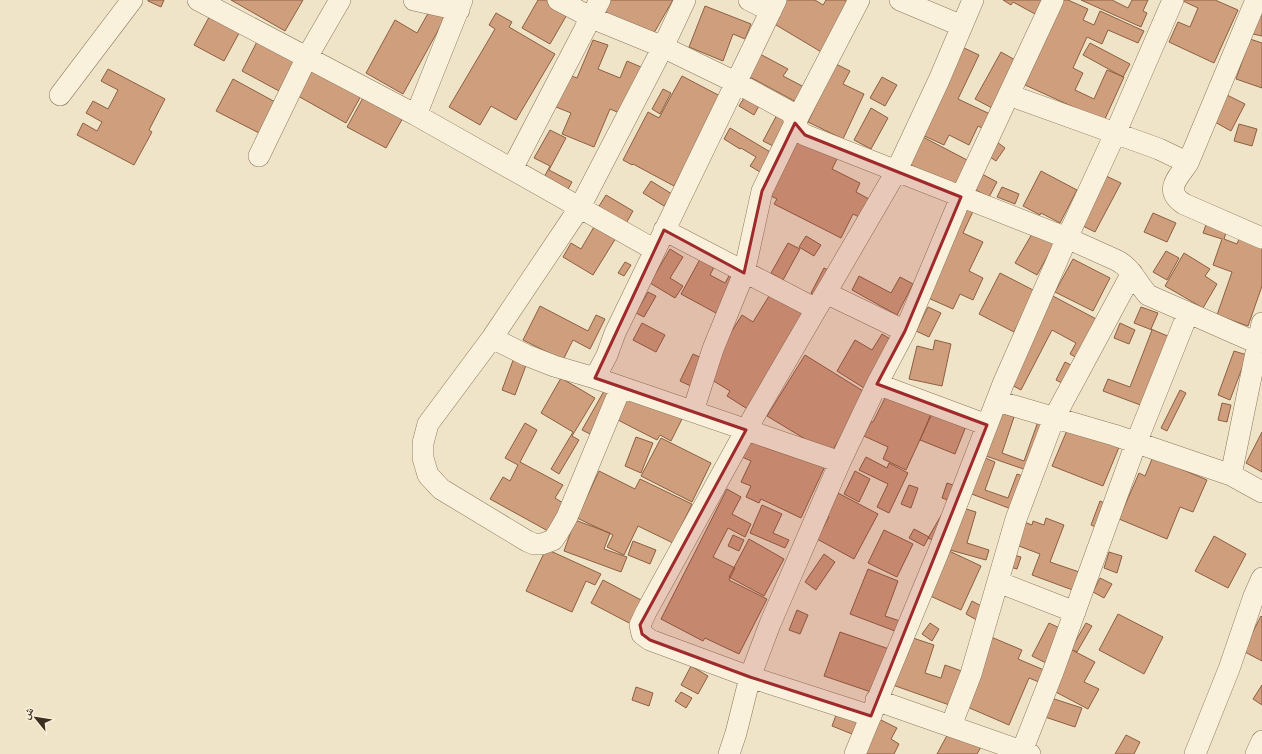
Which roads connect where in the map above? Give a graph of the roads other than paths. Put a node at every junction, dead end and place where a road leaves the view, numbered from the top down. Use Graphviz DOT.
graph roads {
  1 [pos="132,0"];
  2 [pos="198,0"];
  3 [pos="340,0"];
  4 [pos="414,0"];
  5 [pos="558,0"];
  6 [pos="685,0"];
  7 [pos="749,0"];
  8 [pos="859,0"];
  9 [pos="900,0"];
  10 [pos="972,0"];
  11 [pos="1053,0"];
  12 [pos="1173,0"];
  13 [pos="1256,0"];
  14 [pos="460,5"];
  15 [pos="773,5"];
  16 [pos="596,9"];
  17 [pos="962,26"];
  18 [pos="663,48"];
  19 [pos="307,58"];
  20 [pos="735,82"];
  21 [pos="60,95"];
  22 [pos="1009,95"];
  23 [pos="416,115"];
  24 [pos="795,123"];
  25 [pos="1116,134"];
  26 [pos="259,156"];
  27 [pos="1188,163"];
  28 [pos="512,169"];
  29 [pos="896,172"];
  30 [pos="961,197"];
  31 [pos="580,207"];
  32 [pos="664,230"];
  33 [pos="1067,238"];
  34 [pos="1262,238"];
  35 [pos="655,250"];
  36 [pos="744,272"];
  37 [pos="1132,273"];
  38 [pos="821,301"];
  39 [pos="1188,313"];
  40 [pos="1262,323"];
  41 [pos="905,332"];
  42 [pos="492,338"];
  43 [pos="1257,343"];
  44 [pos="595,378"];
  45 [pos="877,384"];
  46 [pos="621,387"];
  47 [pos="997,401"];
  48 [pos="693,411"];
  49 [pos="1054,418"];
  50 [pos="987,425"];
  51 [pos="746,430"];
  52 [pos="1136,443"];
  53 [pos="840,462"];
  54 [pos="1231,475"];
  55 [pos="1262,492"];
  56 [pos="1262,578"];
  57 [pos="998,582"];
  58 [pos="1075,612"];
  59 [pos="750,677"];
  60 [pos="874,708"];
  61 [pos="951,726"];
  62 [pos="1262,741"];
  63 [pos="1026,753"];
  64 [pos="729,754"];
  65 [pos="855,754"];
  66 [pos="1195,754"];
  67 [pos="1256,754"];
  1 -- 21 [label="street"];
  2 -- 19 [label="street"];
  3 -- 19 [label="street"];
  4 -- 14 [label="street"];
  5 -- 16 [label="street"];
  6 -- 18 [label="street"];
  7 -- 15 [label="street"];
  8 -- 24 [label="street"];
  9 -- 17 [label="street"];
  10 -- 17 [label="street"];
  11 -- 22 [label="street"];
  12 -- 25 [label="street"];
  13 -- 27 [label="street"];
  14 -- 23 [label="street"];
  15 -- 20 [label="street"];
  16 -- 18 [label="street"];
  16 -- 28 [label="street"];
  17 -- 29 [label="street"];
  18 -- 20 [label="street"];
  18 -- 31 [label="street"];
  19 -- 23 [label="street"];
  19 -- 26 [label="street"];
  20 -- 24 [label="street"];
  20 -- 32 [label="street"];
  22 -- 25 [label="street"];
  22 -- 30 [label="street"];
  23 -- 28 [label="street"];
  24 -- 29 [label="street"];
  24 -- 36 [label="street"];
  25 -- 27 [label="street"];
  25 -- 33 [label="street"];
  27 -- 34 [label="street"];
  28 -- 31 [label="street"];
  29 -- 30 [label="street"];
  29 -- 38 [label="street"];
  30 -- 33 [label="street"];
  30 -- 41 [label="street"];
  31 -- 35 [label="street"];
  31 -- 42 [label="street"];
  32 -- 35 [label="street"];
  32 -- 36 [label="street"];
  33 -- 37 [label="street"];
  33 -- 47 [label="street"];
  35 -- 44 [label="street"];
  36 -- 38 [label="street"];
  36 -- 48 [label="street"];
  37 -- 39 [label="street"];
  37 -- 49 [label="street"];
  38 -- 41 [label="street"];
  38 -- 51 [label="street"];
  39 -- 43 [label="street"];
  39 -- 52 [label="street"];
  40 -- 43 [label="street"];
  41 -- 45 [label="street"];
  42 -- 44 [label="street"];
  42 -- 46 [label="street"];
  43 -- 54 [label="street"];
  44 -- 46 [label="street"];
  45 -- 50 [label="street"];
  45 -- 53 [label="street"];
  46 -- 48 [label="street"];
  47 -- 49 [label="street"];
  47 -- 50 [label="street"];
  48 -- 51 [label="street"];
  49 -- 52 [label="street"];
  49 -- 57 [label="street"];
  50 -- 60 [label="street"];
  51 -- 53 [label="street"];
  51 -- 59 [label="street"];
  52 -- 54 [label="street"];
  52 -- 58 [label="street"];
  53 -- 59 [label="street"];
  54 -- 55 [label="street"];
  56 -- 66 [label="street"];
  57 -- 58 [label="street"];
  57 -- 61 [label="street"];
  58 -- 63 [label="street"];
  59 -- 60 [label="street"];
  59 -- 64 [label="street"];
  60 -- 61 [label="street"];
  60 -- 65 [label="street"];
  61 -- 63 [label="street"];
  62 -- 67 [label="street"];
}
